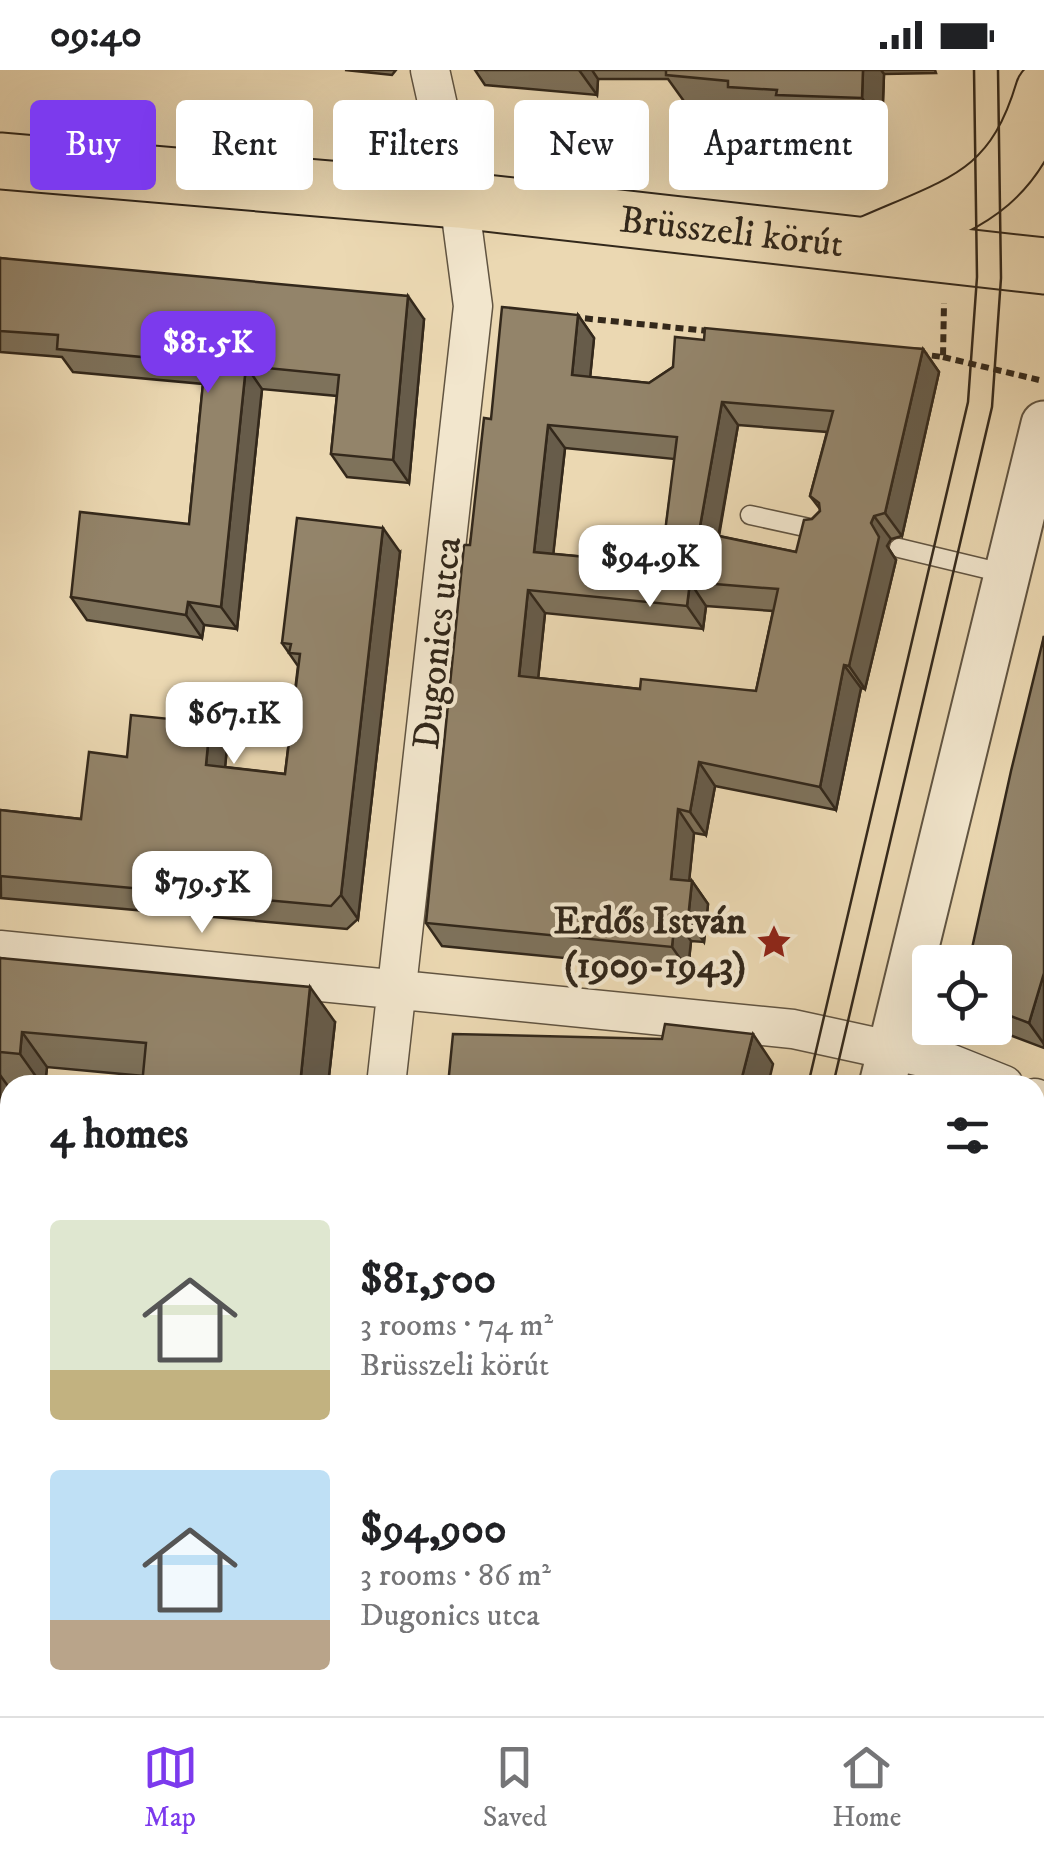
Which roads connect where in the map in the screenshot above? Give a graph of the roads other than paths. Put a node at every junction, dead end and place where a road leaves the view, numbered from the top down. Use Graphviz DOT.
graph roads {
  1 [pos="430,70"];
  2 [pos="1044,90"];
  3 [pos="0,161"];
  4 [pos="459,200"];
  5 [pos="869,244"];
  6 [pos="1044,266"];
  7 [pos="1044,424"];
  8 [pos="750,515"];
  9 [pos="824,531"];
  10 [pos="899,548"];
  11 [pos="1007,574"];
  12 [pos="0,950"];
  13 [pos="398,988"];
  14 [pos="887,1068"];
  15 [pos="387,1075"];
  16 [pos="979,1075"];
  1 -- 4 [label="street, Dugonics utca"];
  2 -- 5 [label="main road"];
  3 -- 4 [label="main road, Brüsszeli körút"];
  4 -- 5 [label="main road, Brüsszeli körút"];
  4 -- 13 [label="street, Dugonics utca"];
  5 -- 6 [label="main road, Brüsszeli körút"];
  7 -- 11 [label="street"];
  8 -- 9 [label="lane"];
  10 -- 11 [label="lane"];
  11 -- 14 [label="street"];
  12 -- 13 [label="street"];
  13 -- 14 [label="street"];
  13 -- 15 [label="street, Dugonics utca"];
  14 -- 16 [label="street"];
}
